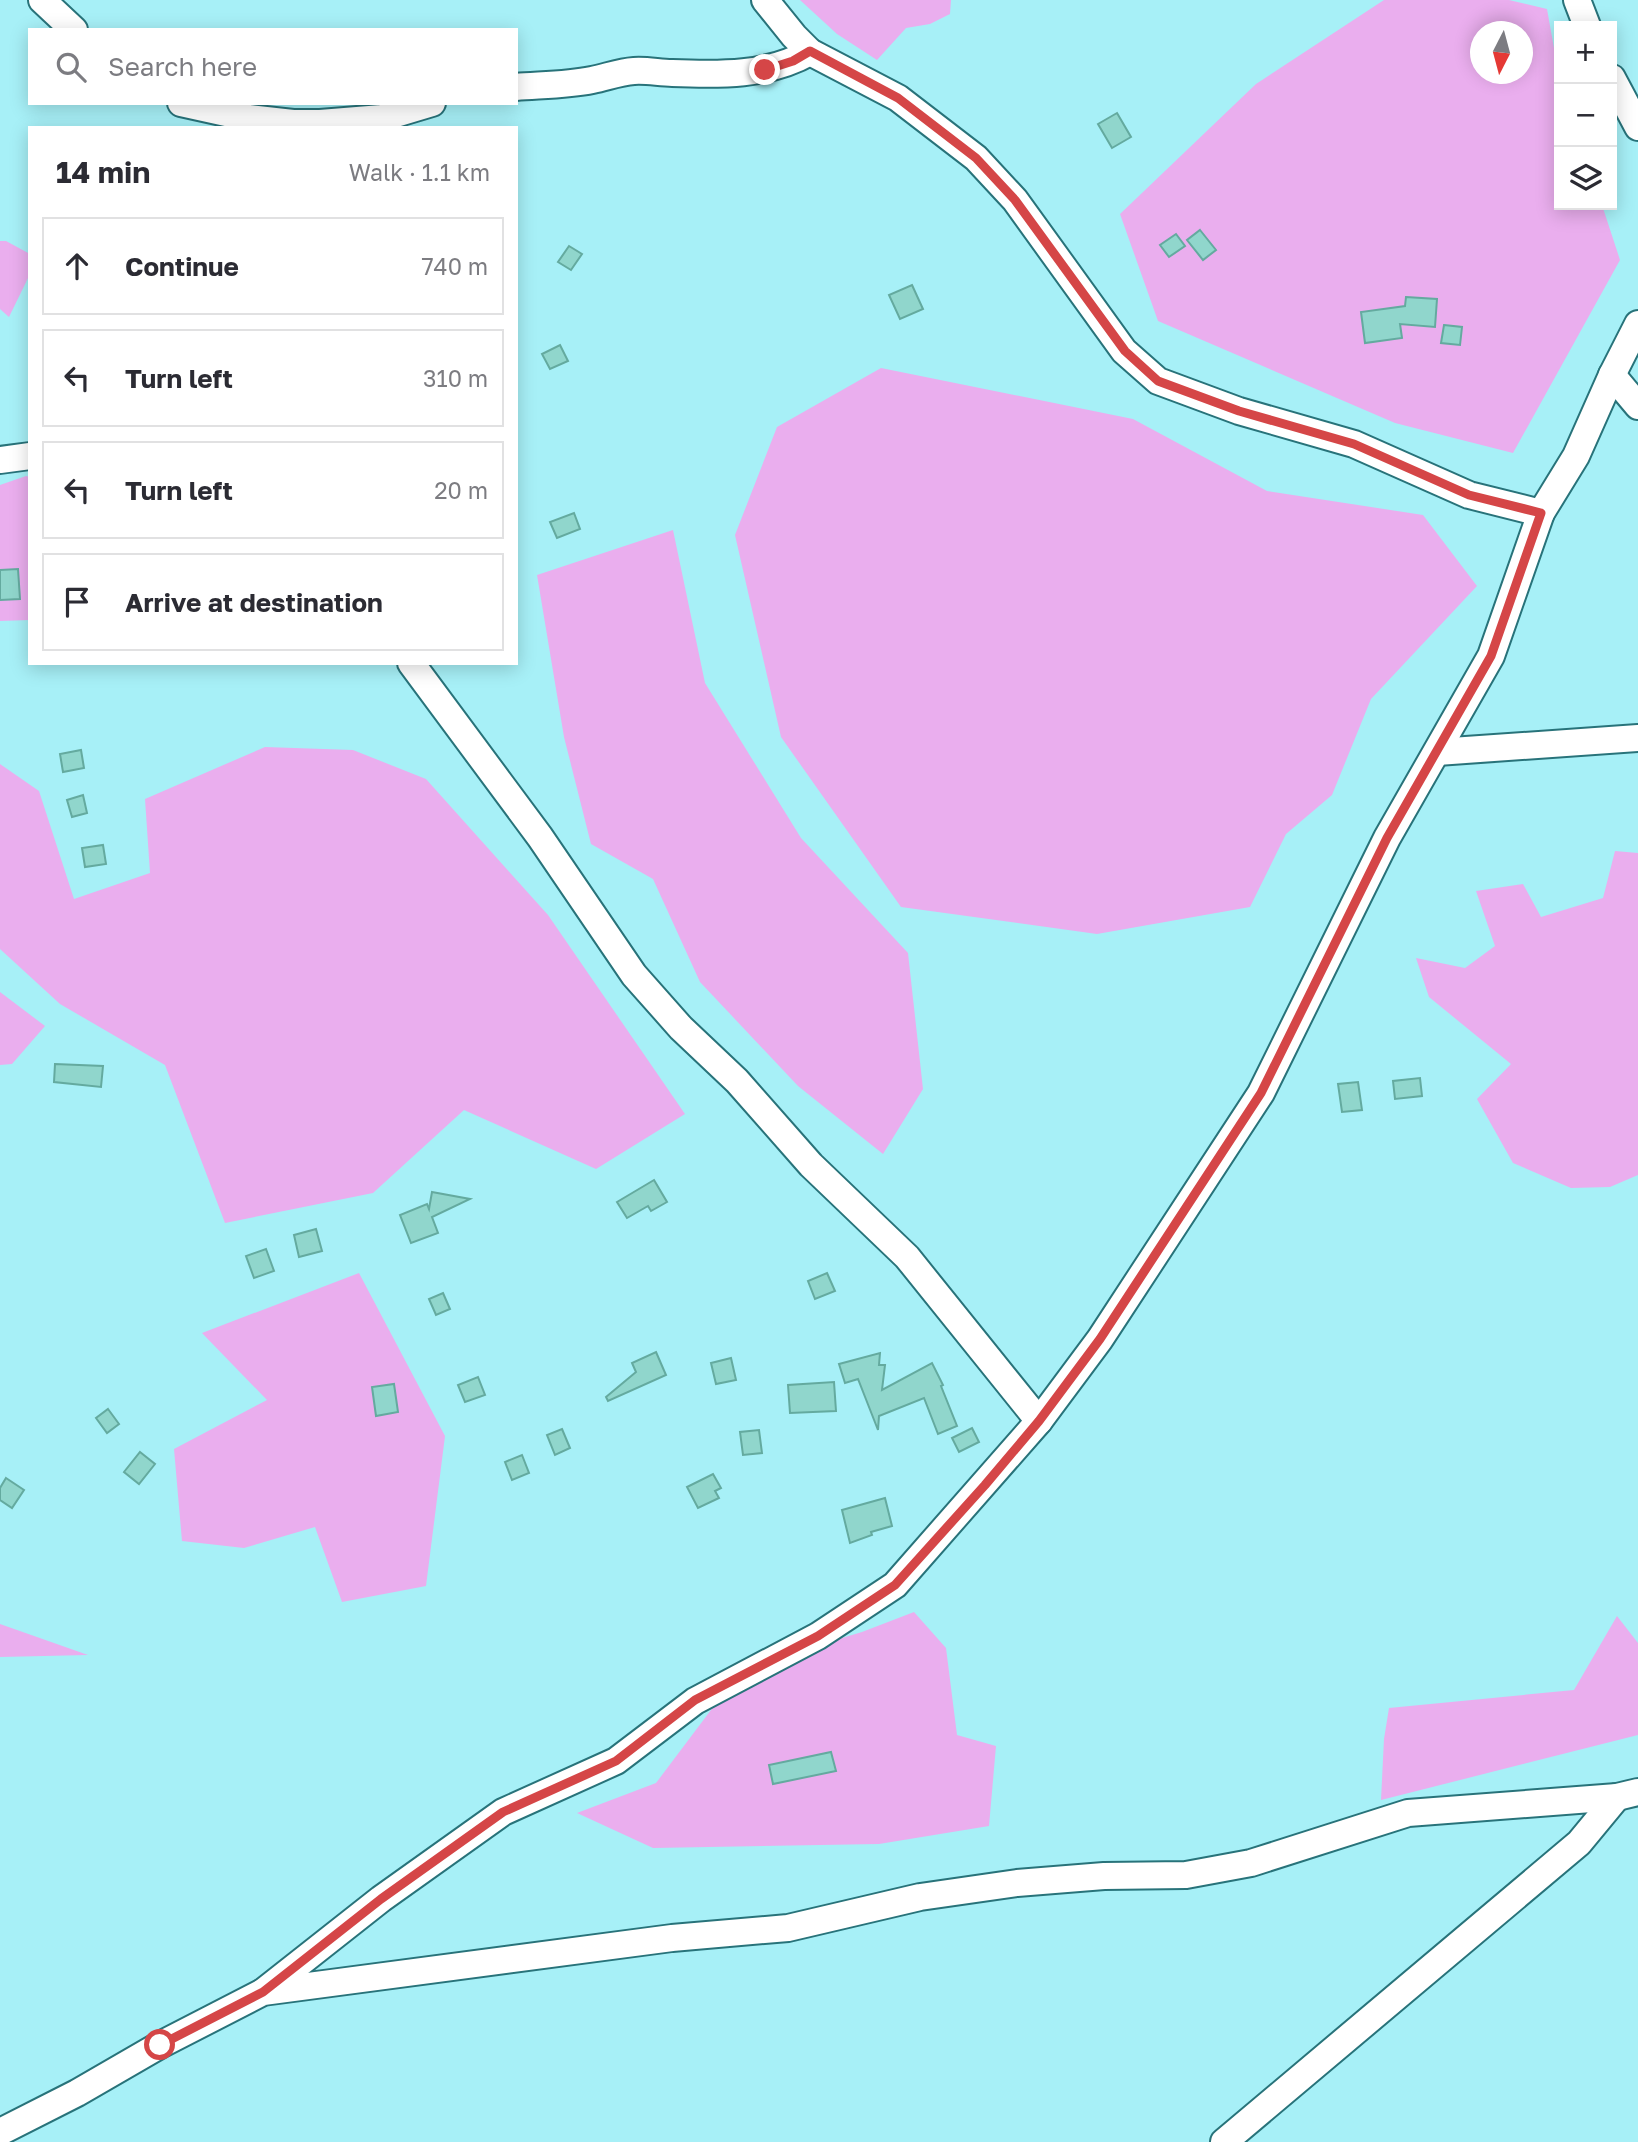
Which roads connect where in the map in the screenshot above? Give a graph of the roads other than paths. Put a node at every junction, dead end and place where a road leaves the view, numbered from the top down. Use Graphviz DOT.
graph roads {
  1 [pos="42,0"];
  2 [pos="765,0"];
  3 [pos="1577,0"];
  4 [pos="1585,21"];
  5 [pos="72,28"];
  6 [pos="810,51"];
  7 [pos="1615,84"];
  8 [pos="518,87"];
  9 [pos="190,105"];
  10 [pos="425,105"];
  11 [pos="1638,127"];
  12 [pos="1638,324"];
  13 [pos="1612,375"];
  14 [pos="1638,407"];
  15 [pos="28,456"];
  16 [pos="0,460"];
  17 [pos="1541,513"];
  18 [pos="412,665"];
  19 [pos="1638,738"];
  20 [pos="1437,752"];
  21 [pos="1039,1421"];
  22 [pos="1628,1794"];
  23 [pos="263,1992"];
  24 [pos="77,2093"];
  25 [pos="0,2117"];
  26 [pos="0,2132"];
  27 [pos="1224,2142"];
  1 -- 5 [label="street"];
  2 -- 6 [label="street"];
  3 -- 4 [label="street"];
  6 -- 8 [label="street"];
  6 -- 17 [label="street"];
  7 -- 11 [label="street"];
  9 -- 10 [label="street"];
  12 -- 13 [label="street"];
  13 -- 14 [label="street"];
  13 -- 17 [label="street"];
  15 -- 16 [label="street"];
  17 -- 20 [label="street"];
  18 -- 21 [label="street"];
  19 -- 20 [label="street"];
  20 -- 21 [label="street"];
  21 -- 23 [label="street"];
  22 -- 23 [label="street"];
  22 -- 27 [label="street"];
  23 -- 24 [label="street"];
  24 -- 25 [label="street"];
  24 -- 26 [label="street"];
}
